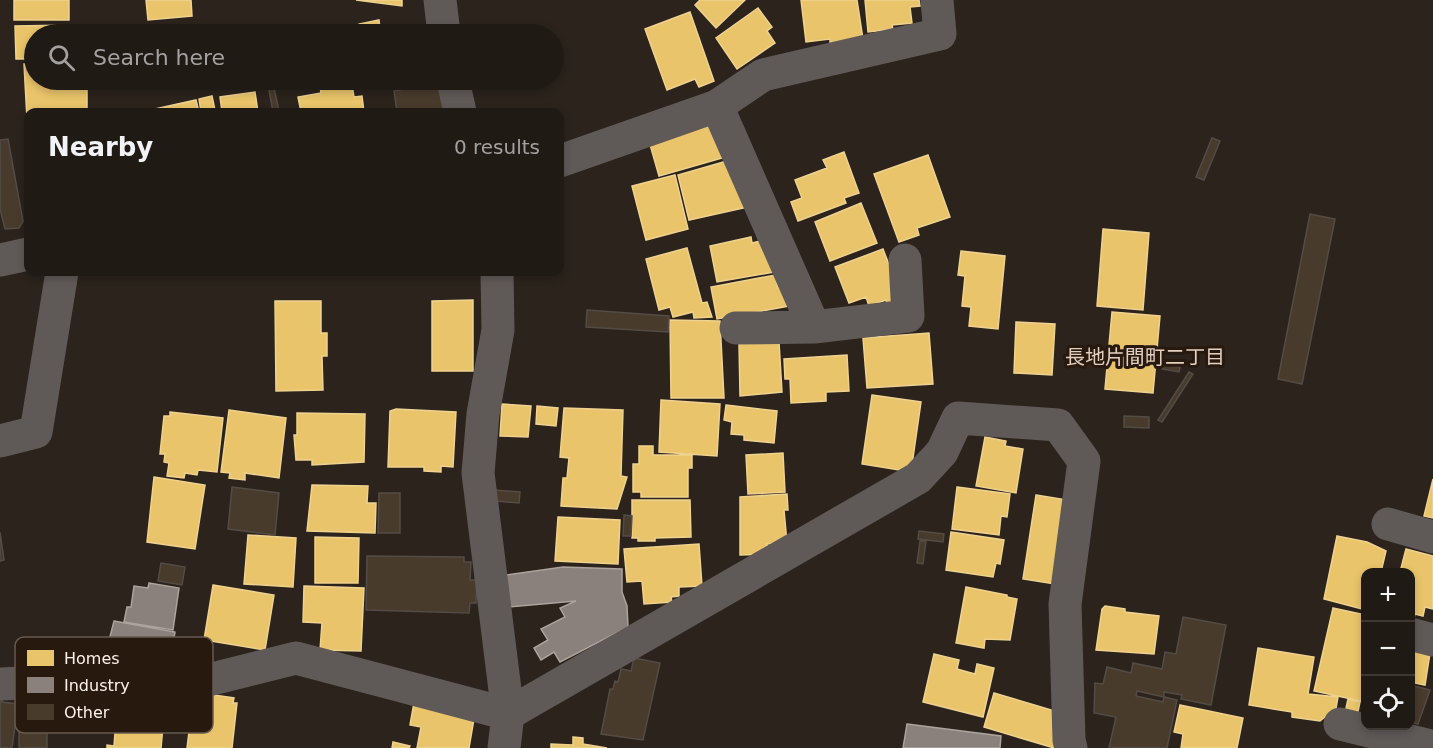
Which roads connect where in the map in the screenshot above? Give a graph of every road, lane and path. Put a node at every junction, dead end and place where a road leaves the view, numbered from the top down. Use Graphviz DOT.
graph roads {
  1 [pos="440,0"];
  2 [pos="936,0"];
  3 [pos="443,24"];
  4 [pos="455,90"];
  5 [pos="717,106"];
  6 [pos="459,108"];
  7 [pos="564,160"];
  8 [pos="24,255"];
  9 [pos="0,260"];
  10 [pos="905,260"];
  11 [pos="61,276"];
  12 [pos="498,276"];
  13 [pos="814,327"];
  14 [pos="736,328"];
  15 [pos="0,441"];
  16 [pos="1388,524"];
  17 [pos="1433,537"];
  18 [pos="1415,635"];
  19 [pos="1433,640"];
  20 [pos="213,679"];
  21 [pos="15,683"];
  22 [pos="0,684"];
  23 [pos="508,714"];
  24 [pos="1340,724"];
  25 [pos="1429,738"];
  26 [pos="504,748"];
  27 [pos="1071,748"];
  1 -- 3 [label="street"];
  2 -- 5 [label="street"];
  4 -- 6 [label="street"];
  5 -- 7 [label="street"];
  5 -- 13 [label="street"];
  8 -- 9 [label="street"];
  10 -- 13 [label="street"];
  11 -- 15 [label="street"];
  12 -- 23 [label="street"];
  13 -- 14 [label="street"];
  16 -- 17 [label="street"];
  18 -- 19 [label="street"];
  20 -- 23 [label="street"];
  21 -- 22 [label="street"];
  23 -- 26 [label="street"];
  23 -- 27 [label="street"];
  24 -- 25 [label="street"];
}
